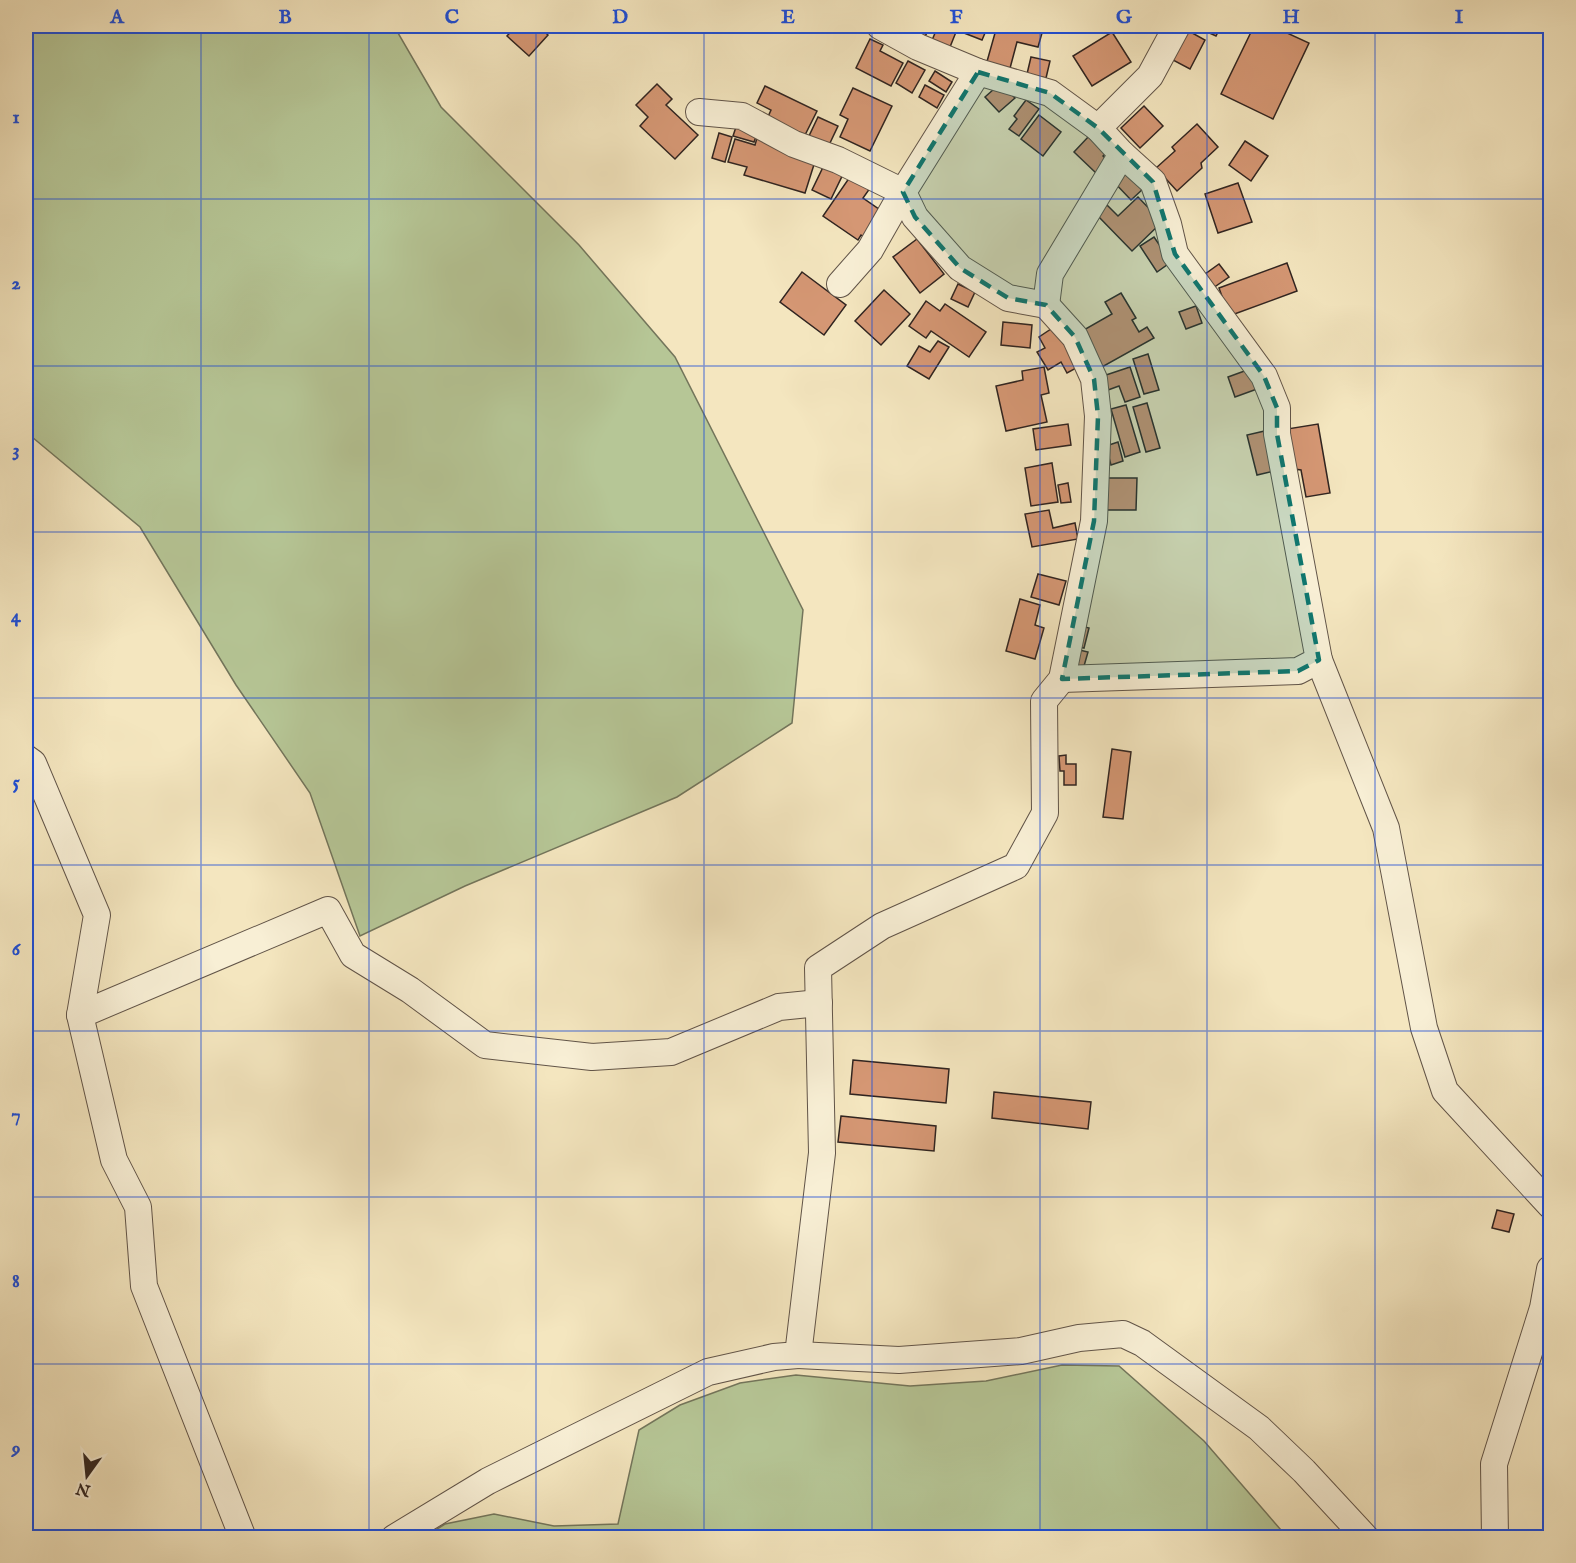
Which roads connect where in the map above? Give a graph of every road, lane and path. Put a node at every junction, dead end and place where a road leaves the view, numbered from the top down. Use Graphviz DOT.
graph roads {
  1 [pos="880,26"];
  2 [pos="1177,26"];
  3 [pos="978,72"];
  4 [pos="699,112"];
  5 [pos="1098,128"];
  6 [pos="1122,154"];
  7 [pos="903,192"];
  8 [pos="840,284"];
  9 [pos="1046,304"];
  10 [pos="1319,660"];
  11 [pos="1062,679"];
  12 [pos="26,758"];
  13 [pos="819,1002"];
  14 [pos="80,1016"];
  15 [pos="1551,1205"];
  16 [pos="1551,1269"];
  17 [pos="798,1355"];
  18 [pos="1493,1537"];
  19 [pos="243,1538"];
  20 [pos="394,1538"];
  21 [pos="1366,1538"];
  1 -- 3 [label="street"];
  2 -- 5 [label="street"];
  3 -- 5 [label="street"];
  3 -- 7 [label="street"];
  4 -- 7 [label="street"];
  5 -- 6 [label="street"];
  6 -- 9 [label="street"];
  6 -- 10 [label="street"];
  7 -- 8 [label="street"];
  7 -- 9 [label="street"];
  9 -- 11 [label="street"];
  10 -- 11 [label="street"];
  10 -- 15 [label="street"];
  11 -- 13 [label="street"];
  12 -- 14 [label="street"];
  13 -- 14 [label="street"];
  13 -- 17 [label="street"];
  14 -- 19 [label="street"];
  16 -- 18 [label="street"];
  17 -- 20 [label="street"];
  17 -- 21 [label="street"];
}
